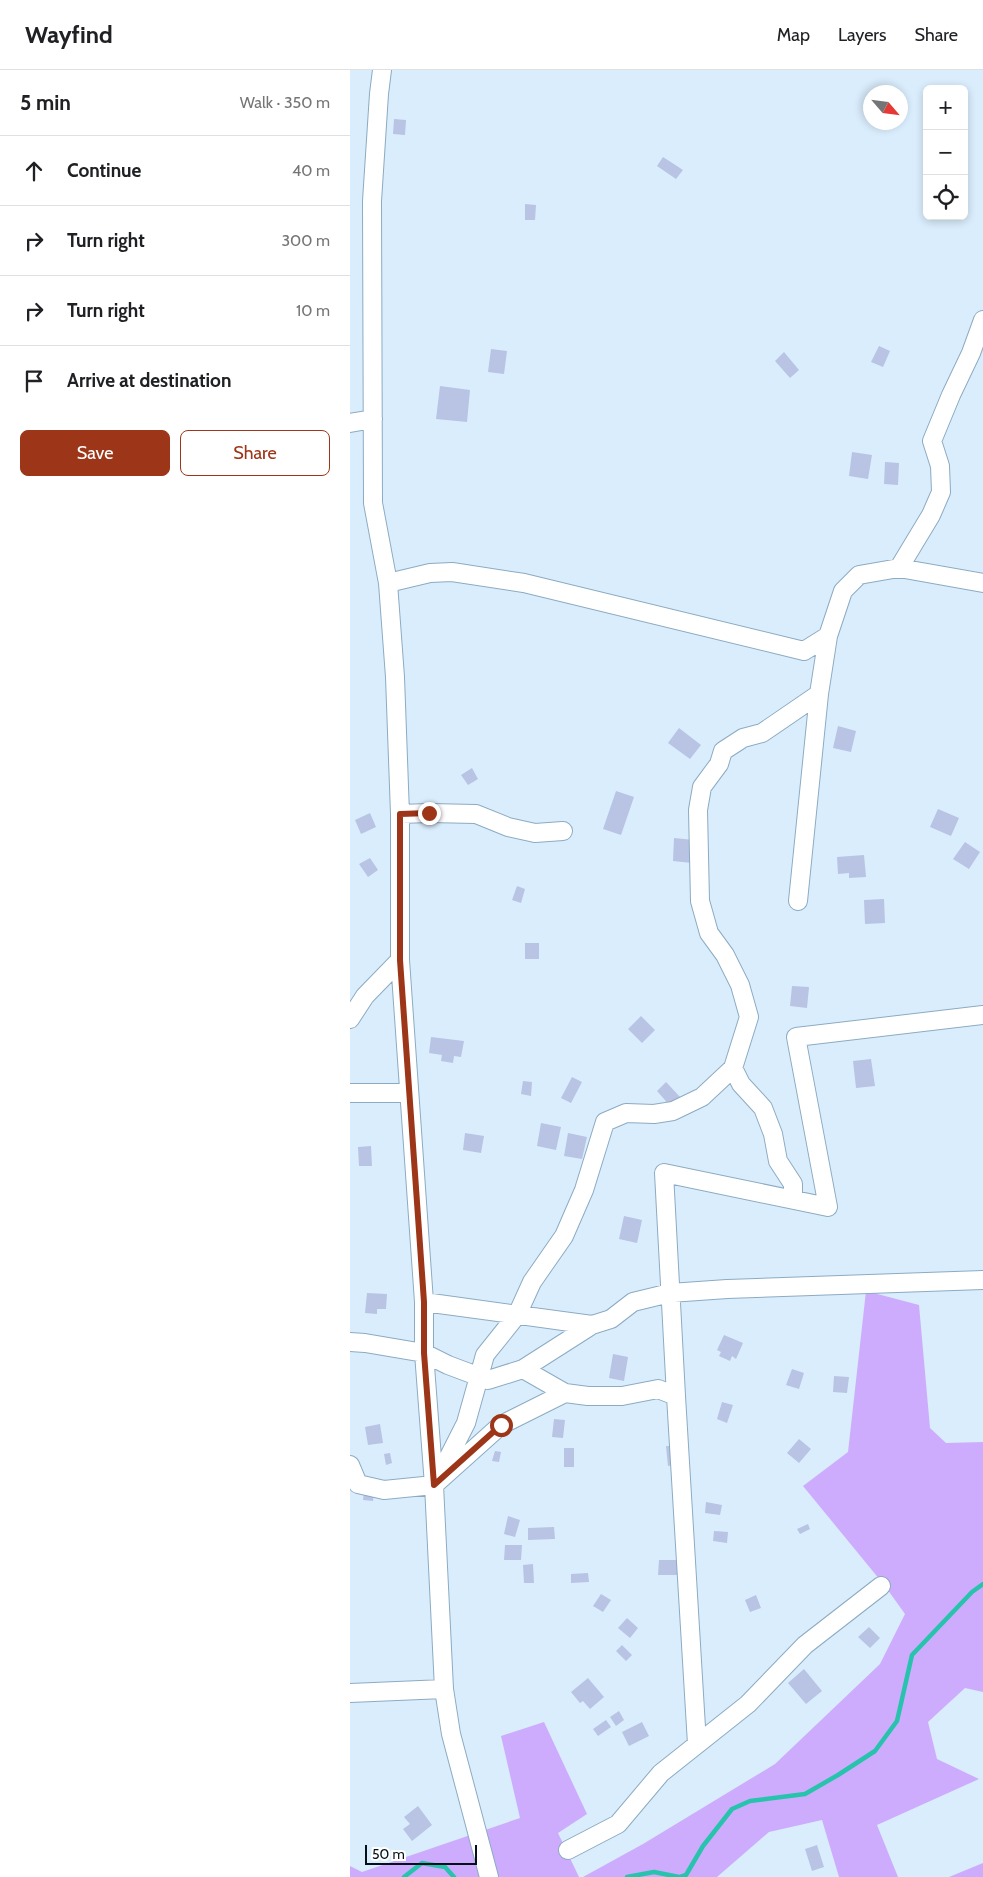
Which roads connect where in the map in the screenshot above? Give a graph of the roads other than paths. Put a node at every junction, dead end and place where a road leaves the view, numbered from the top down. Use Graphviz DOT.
graph roads {
  1 [pos="382,70"];
  2 [pos="983,320"];
  3 [pos="373,419"];
  4 [pos="350,423"];
  5 [pos="900,568"];
  6 [pos="388,583"];
  7 [pos="983,583"];
  8 [pos="828,636"];
  9 [pos="819,694"];
  10 [pos="400,814"];
  11 [pos="563,831"];
  12 [pos="798,901"];
  13 [pos="400,960"];
  14 [pos="983,1015"];
  15 [pos="350,1019"];
  16 [pos="733,1068"];
  17 [pos="350,1093"];
  18 [pos="408,1093"];
  19 [pos="793,1199"];
  20 [pos="983,1280"];
  21 [pos="670,1293"];
  22 [pos="424,1302"];
  23 [pos="517,1315"];
  24 [pos="592,1326"];
  25 [pos="350,1342"];
  26 [pos="424,1353"];
  27 [pos="523,1369"];
  28 [pos="480,1378"];
  29 [pos="565,1393"];
  30 [pos="676,1396"];
  31 [pos="350,1465"];
  32 [pos="434,1485"];
  33 [pos="881,1586"];
  34 [pos="444,1689"];
  35 [pos="350,1693"];
  36 [pos="697,1744"];
  37 [pos="568,1850"];
  38 [pos="489,1877"];
  1 -- 3 [label="street"];
  2 -- 5 [label="street"];
  3 -- 4 [label="street"];
  3 -- 6 [label="street"];
  5 -- 7 [label="street"];
  5 -- 8 [label="street"];
  6 -- 8 [label="street"];
  6 -- 10 [label="street"];
  8 -- 9 [label="street"];
  9 -- 12 [label="street"];
  9 -- 16 [label="street"];
  10 -- 11 [label="street"];
  10 -- 13 [label="street"];
  13 -- 15 [label="street"];
  13 -- 18 [label="street"];
  14 -- 19 [label="street"];
  16 -- 19 [label="street"];
  16 -- 23 [label="street"];
  17 -- 18 [label="street"];
  18 -- 22 [label="street"];
  19 -- 21 [label="street"];
  20 -- 21 [label="street"];
  21 -- 24 [label="street"];
  21 -- 30 [label="street"];
  22 -- 23 [label="street"];
  22 -- 26 [label="street"];
  23 -- 24 [label="street"];
  23 -- 28 [label="street"];
  24 -- 27 [label="street"];
  25 -- 26 [label="street"];
  26 -- 28 [label="street"];
  26 -- 32 [label="street"];
  27 -- 28 [label="street"];
  27 -- 29 [label="street"];
  28 -- 32 [label="street"];
  29 -- 30 [label="street"];
  29 -- 32 [label="street"];
  30 -- 36 [label="street"];
  31 -- 32 [label="street"];
  32 -- 34 [label="street"];
  33 -- 36 [label="street"];
  34 -- 35 [label="street"];
  34 -- 38 [label="street"];
  36 -- 37 [label="street"];
}
